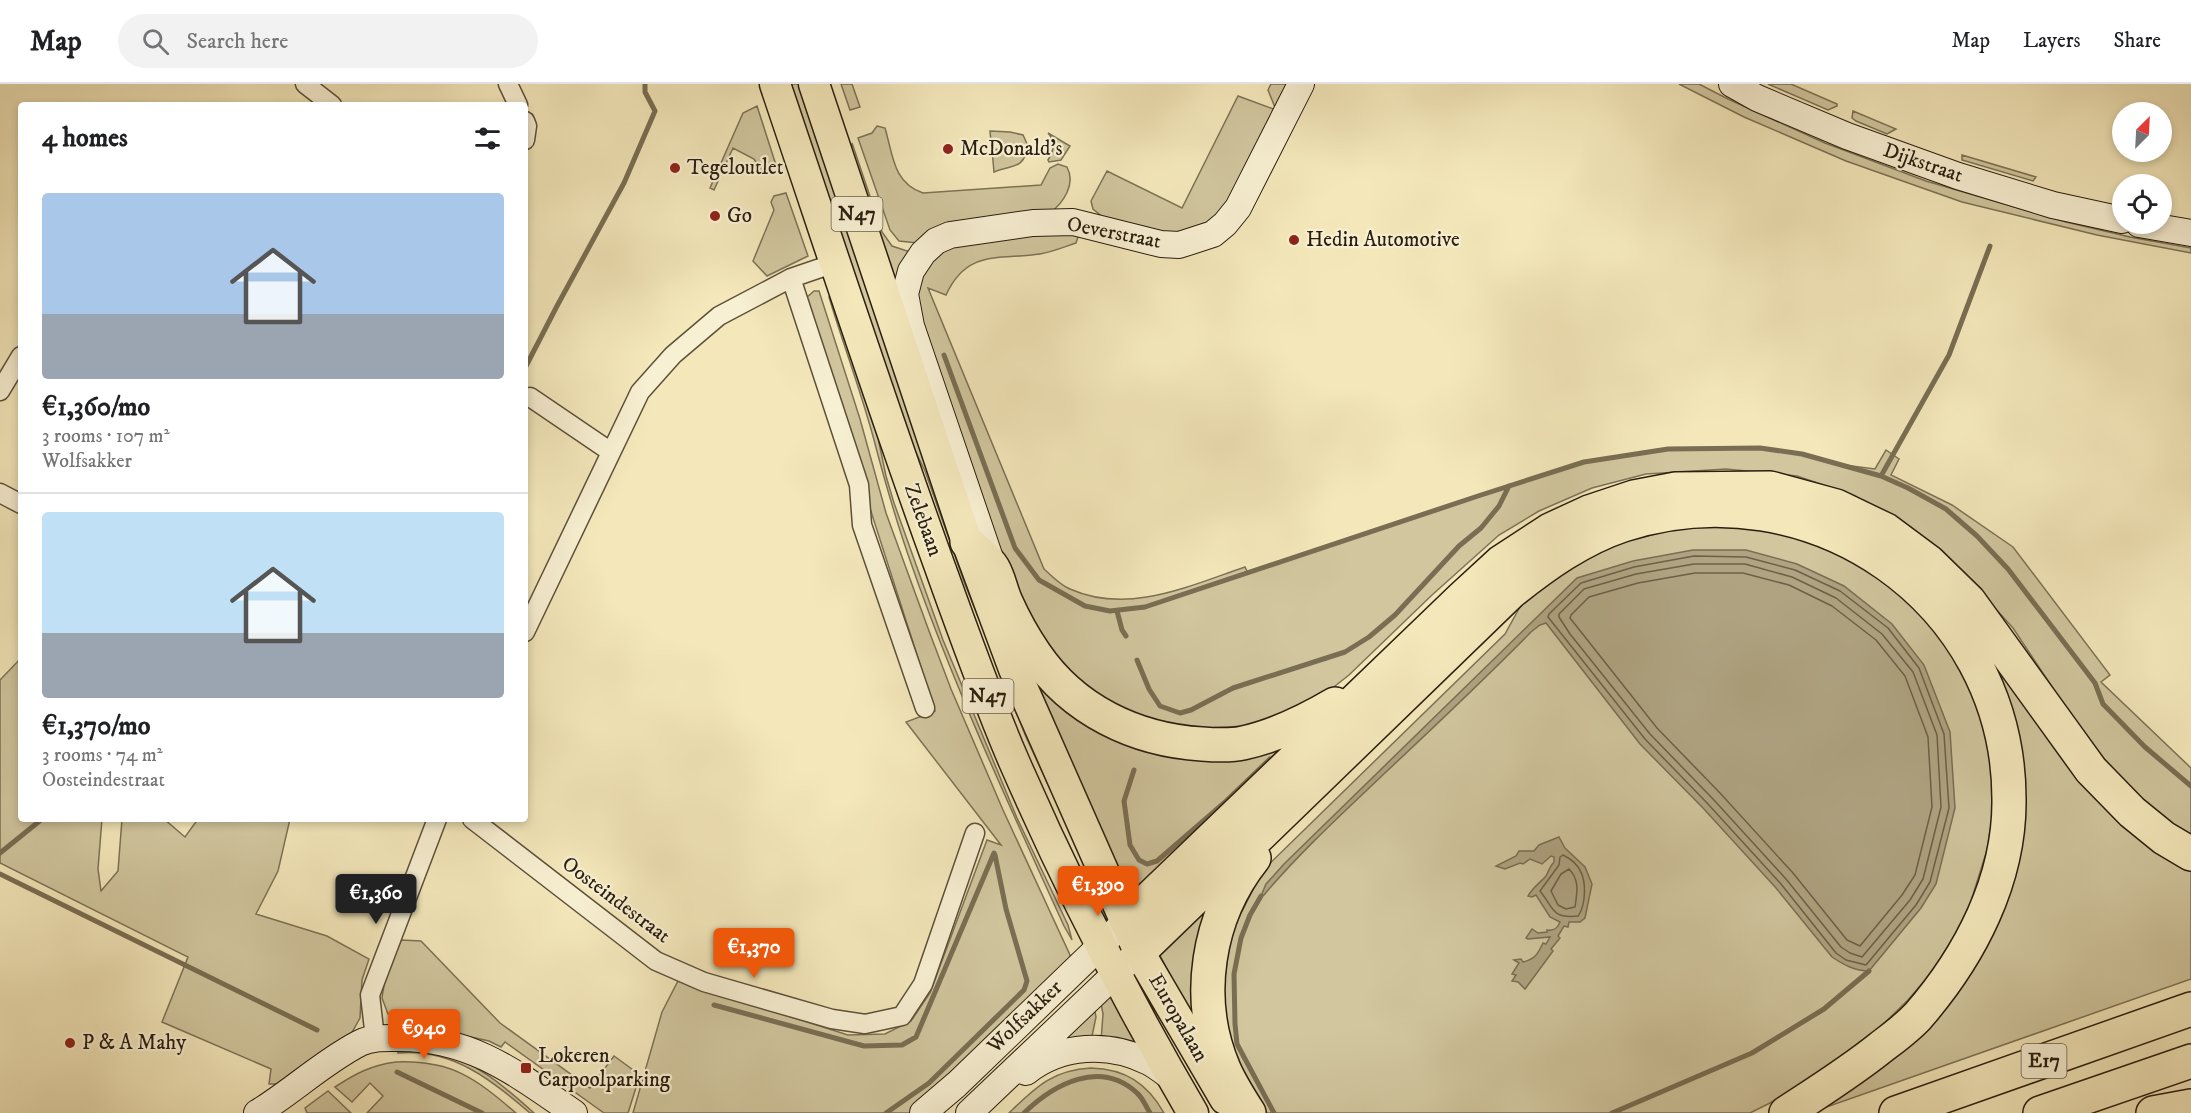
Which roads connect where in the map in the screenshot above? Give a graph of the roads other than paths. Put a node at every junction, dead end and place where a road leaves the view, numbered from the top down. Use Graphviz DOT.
graph roads {
  1 [pos="305,84"];
  2 [pos="508,84"];
  3 [pos="775,84"];
  4 [pos="814,84"];
  5 [pos="1301,84"];
  6 [pos="1732,84"];
  7 [pos="328,102"];
  8 [pos="517,102"];
  9 [pos="2112,218"];
  10 [pos="2172,230"];
  11 [pos="2191,233"];
  12 [pos="836,263"];
  13 [pos="791,278"];
  14 [pos="18,361"];
  15 [pos="0,391"];
  16 [pos="530,397"];
  17 [pos="611,452"];
  18 [pos="0,493"];
  19 [pos="18,502"];
  20 [pos="1550,530"];
  21 [pos="967,542"];
  22 [pos="993,567"];
  23 [pos="1511,592"];
  24 [pos="528,626"];
  25 [pos="925,708"];
  26 [pos="436,822"];
  27 [pos="476,822"];
  28 [pos="975,833"];
  29 [pos="2191,854"];
  30 [pos="1126,921"];
  31 [pos="1100,945"];
  32 [pos="1139,952"];
  33 [pos="1115,975"];
  34 [pos="2191,1009"];
  35 [pos="375,1038"];
  36 [pos="479,1054"];
  37 [pos="2191,1060"];
  38 [pos="1172,1078"];
  39 [pos="2191,1106"];
  40 [pos="257,1113"];
  41 [pos="546,1113"];
  42 [pos="574,1113"];
  43 [pos="923,1113"];
  44 [pos="969,1113"];
  45 [pos="982,1113"];
  46 [pos="1193,1113"];
  47 [pos="1233,1113"];
  48 [pos="1249,1113"];
  49 [pos="1786,1113"];
  50 [pos="1896,1113"];
  51 [pos="2040,1113"];
  52 [pos="2153,1113"];
  1 -- 7 [label="street"];
  2 -- 8 [label="street"];
  3 -- 12 [label="main road, Zelebaan / N47"];
  4 -- 21 [label="main road, Zelebaan / N47"];
  5 -- 22 [label="street, Oeverstraat"];
  6 -- 9 [label="street, Dijkstraat"];
  10 -- 11 [label="street"];
  12 -- 13 [label="street"];
  12 -- 31 [label="main road, Zelebaan / N47"];
  13 -- 17 [label="street"];
  13 -- 25 [label="street"];
  14 -- 15 [label="street"];
  16 -- 17 [label="street"];
  17 -- 24 [label="street"];
  18 -- 19 [label="street"];
  20 -- 22 [label="highway"];
  20 -- 29 [label="highway"];
  20 -- 30 [label="highway"];
  21 -- 22 [label="highway"];
  21 -- 30 [label="main road, Zelebaan / N47"];
  23 -- 32 [label="highway"];
  23 -- 48 [label="highway"];
  23 -- 49 [label="highway"];
  26 -- 35 [label="street"];
  27 -- 28 [label="street, Oosteindestraat"];
  30 -- 31 [label="street, Wolfsakker"];
  30 -- 32 [label="main road, Europalaan / N47"];
  31 -- 33 [label="main road, Europalaan / N47"];
  31 -- 43 [label="street, Wolfsakker"];
  32 -- 33 [label="street, Wolfsakker"];
  32 -- 47 [label="main road, Europalaan / N47"];
  33 -- 38 [label="main road, Europalaan / N47"];
  33 -- 44 [label="street, Wolfsakker"];
  34 -- 50 [label="highway, E17"];
  35 -- 36 [label="street"];
  35 -- 40 [label="street"];
  36 -- 41 [label="street"];
  36 -- 42 [label="street"];
  37 -- 51 [label="highway, E17"];
  38 -- 45 [label="street, Wolfsakker"];
  38 -- 46 [label="main road, Europalaan / N47"];
  39 -- 52 [label="highway"];
}
